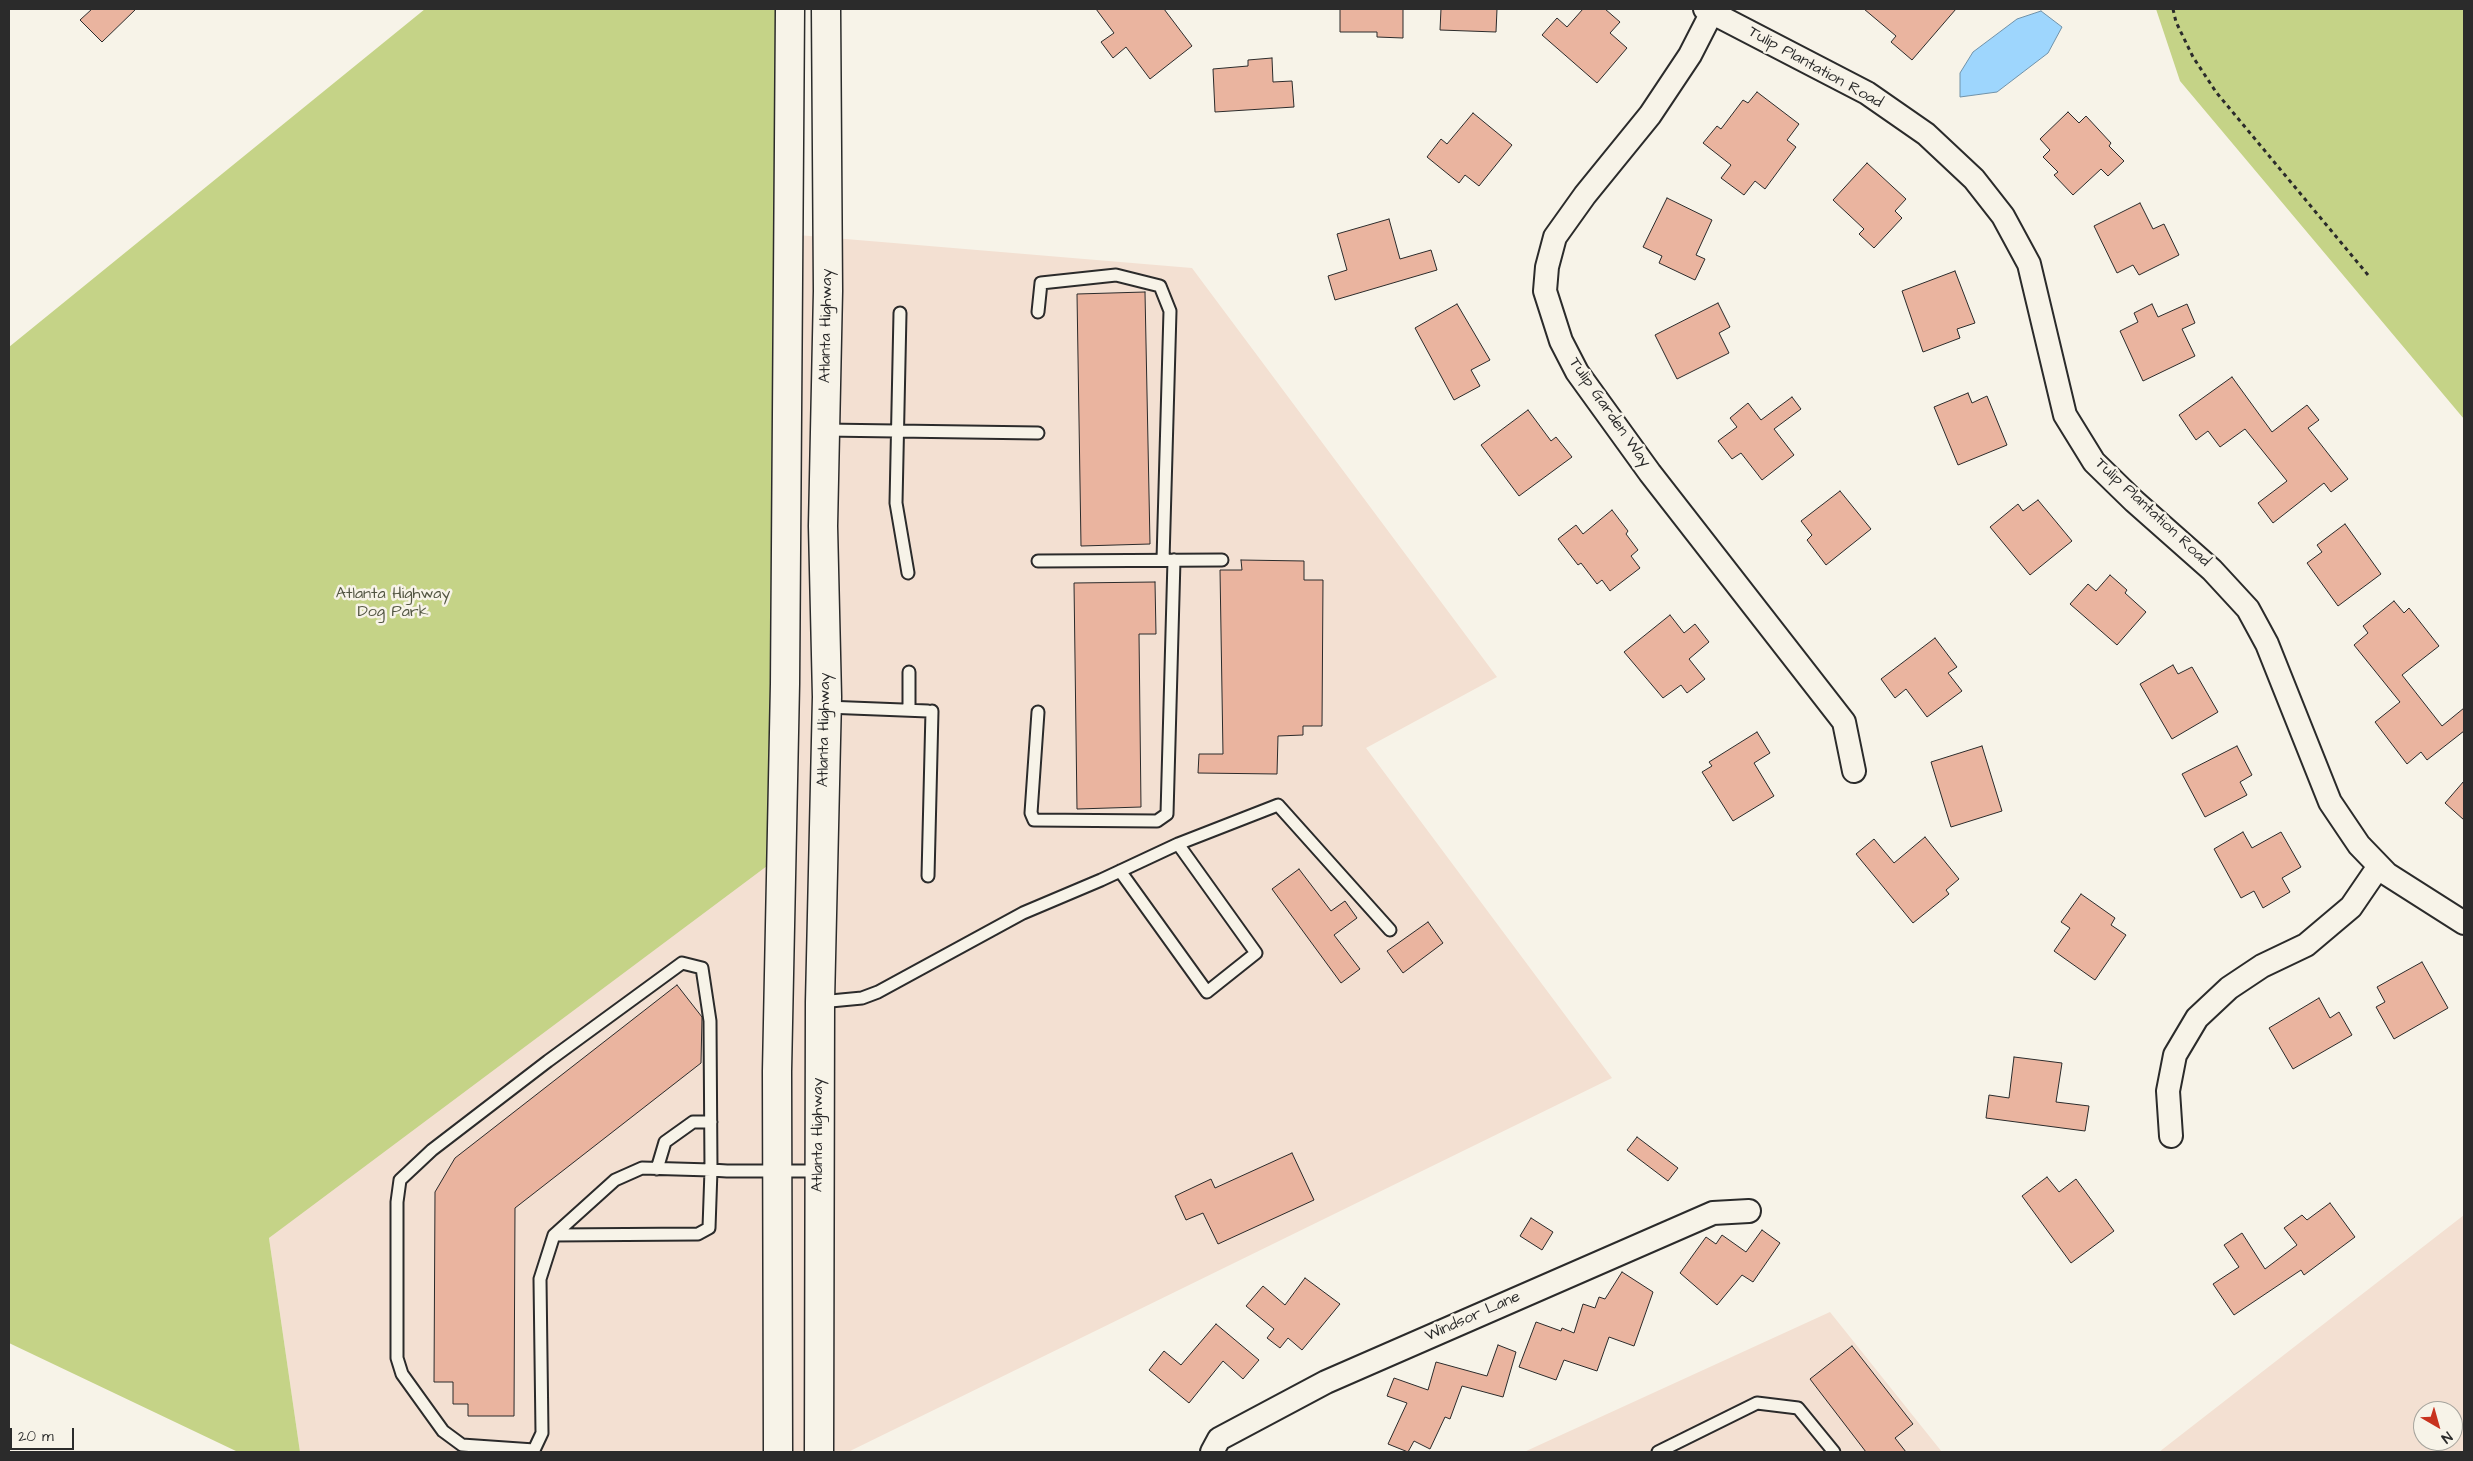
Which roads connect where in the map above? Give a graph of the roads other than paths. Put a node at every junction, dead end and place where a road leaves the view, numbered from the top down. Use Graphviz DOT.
graph roads {
  1 [pos="790,9"];
  2 [pos="826,9"];
  3 [pos="1708,11"];
  4 [pos="1038,312"];
  5 [pos="900,313"];
  6 [pos="825,430"];
  7 [pos="896,432"];
  8 [pos="1038,433"];
  9 [pos="1168,560"];
  10 [pos="1222,560"];
  11 [pos="1038,562"];
  12 [pos="908,573"];
  13 [pos="909,672"];
  14 [pos="826,707"];
  15 [pos="909,710"];
  16 [pos="1038,712"];
  17 [pos="1854,771"];
  18 [pos="1178,844"];
  19 [pos="2379,866"];
  20 [pos="1120,871"];
  21 [pos="928,876"];
  22 [pos="2464,924"];
  23 [pos="1390,930"];
  24 [pos="820,1002"];
  25 [pos="711,1122"];
  26 [pos="2171,1136"];
  27 [pos="657,1169"];
  28 [pos="712,1170"];
  29 [pos="777,1171"];
  30 [pos="819,1171"];
  31 [pos="1749,1211"];
  32 [pos="554,1235"];
  33 [pos="778,1452"];
  34 [pos="819,1452"];
  35 [pos="1212,1452"];
  36 [pos="1658,1452"];
  37 [pos="1834,1452"];
  1 -- 29 [label="main road"];
  2 -- 6 [label="main road, Atlanta Highway"];
  3 -- 17 [label="street, Tulip Garden Way"];
  3 -- 19 [label="street, Tulip Plantation Road"];
  4 -- 9 [label="lane"];
  5 -- 7 [label="lane"];
  6 -- 7 [label="lane"];
  6 -- 14 [label="main road, Atlanta Highway"];
  7 -- 8 [label="lane"];
  7 -- 12 [label="lane"];
  9 -- 10 [label="lane"];
  9 -- 11 [label="lane"];
  9 -- 16 [label="lane"];
  13 -- 15 [label="lane"];
  14 -- 15 [label="lane"];
  14 -- 24 [label="main road, Atlanta Highway"];
  15 -- 21 [label="lane"];
  18 -- 20 [label="lane"];
  18 -- 20 [label="lane"];
  18 -- 23 [label="lane"];
  19 -- 22 [label="street, Tulip Plantation Road"];
  19 -- 26 [label="street"];
  20 -- 24 [label="lane"];
  24 -- 30 [label="main road, Atlanta Highway"];
  25 -- 27 [label="lane"];
  25 -- 28 [label="lane"];
  25 -- 32 [label="lane"];
  27 -- 28 [label="lane"];
  27 -- 32 [label="lane"];
  28 -- 29 [label="lane"];
  28 -- 32 [label="lane"];
  29 -- 30 [label="lane"];
  29 -- 33 [label="main road"];
  30 -- 34 [label="main road, Atlanta Highway"];
  31 -- 35 [label="street, Windsor Lane"];
  36 -- 37 [label="lane"];
}
